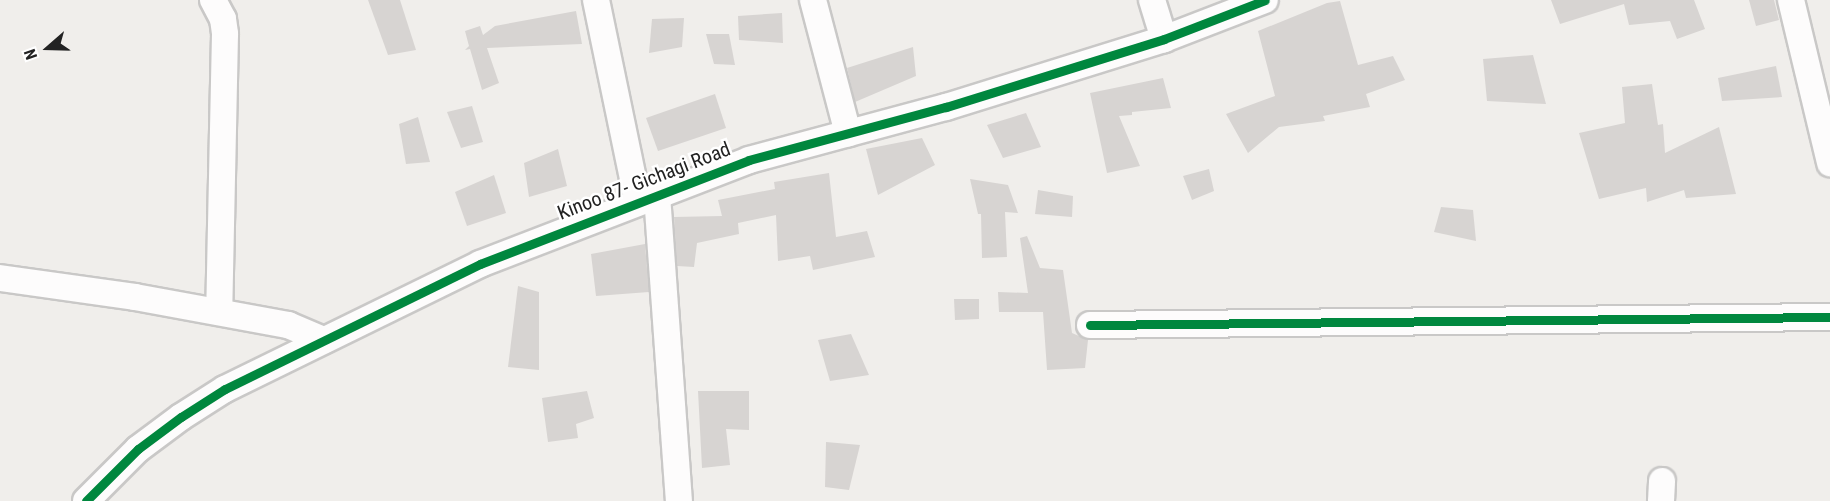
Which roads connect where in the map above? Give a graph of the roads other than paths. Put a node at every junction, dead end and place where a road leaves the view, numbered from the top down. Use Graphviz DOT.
graph roads {
  1 [pos="213,0"];
  2 [pos="596,0"];
  3 [pos="813,0"];
  4 [pos="1152,0"];
  5 [pos="1265,0"];
  6 [pos="1791,0"];
  7 [pos="1164,39"];
  8 [pos="848,134"];
  9 [pos="1830,163"];
  10 [pos="648,198"];
  11 [pos="0,278"];
  12 [pos="219,312"];
  13 [pos="1830,317"];
  14 [pos="1090,325"];
  15 [pos="324,340"];
  16 [pos="86,501"];
  17 [pos="679,501"];
  1 -- 12 [label="street"];
  2 -- 10 [label="street"];
  3 -- 8 [label="street"];
  4 -- 7 [label="street"];
  5 -- 7 [label="street, Kinoo 87- Gichagi Road"];
  6 -- 9 [label="street"];
  7 -- 8 [label="street, Kinoo 87- Gichagi Road"];
  8 -- 10 [label="street, Kinoo 87- Gichagi Road"];
  10 -- 15 [label="street, Kinoo 87- Gichagi Road"];
  10 -- 17 [label="street"];
  11 -- 12 [label="street"];
  12 -- 15 [label="street"];
  13 -- 14 [label="street"];
  15 -- 16 [label="street, Kinoo 87- Gichagi Road"];
}
